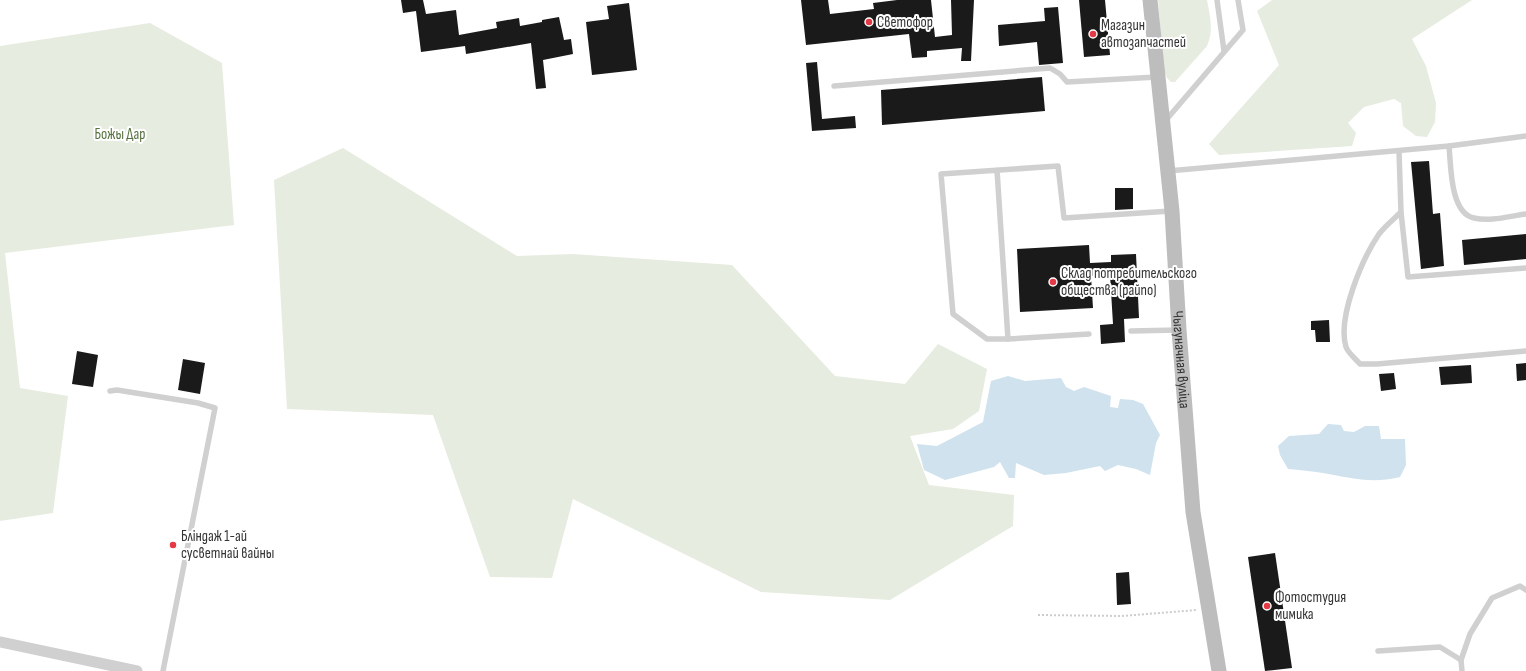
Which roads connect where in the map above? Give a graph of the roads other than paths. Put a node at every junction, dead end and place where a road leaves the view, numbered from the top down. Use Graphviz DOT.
graph roads {
  1 [pos="1150,0"];
  2 [pos="1217,0"];
  3 [pos="1238,0"];
  4 [pos="1224,51"];
  5 [pos="1157,77"];
  6 [pos="834,86"];
  7 [pos="1163,123"];
  8 [pos="1526,136"];
  9 [pos="1449,146"];
  10 [pos="1399,151"];
  11 [pos="997,170"];
  12 [pos="1168,171"];
  13 [pos="1172,211"];
  14 [pos="1401,212"];
  15 [pos="1526,214"];
  16 [pos="1526,268"];
  17 [pos="1179,330"];
  18 [pos="1131,331"];
  19 [pos="1090,334"];
  20 [pos="1008,339"];
  21 [pos="1526,351"];
  22 [pos="110,391"];
  23 [pos="1526,590"];
  24 [pos="0,642"];
  25 [pos="1378,651"];
  26 [pos="1461,660"];
  27 [pos="137,671"];
  28 [pos="163,671"];
  29 [pos="1219,671"];
  30 [pos="1462,671"];
  1 -- 5 [label="street, Чыгуначная вуліца"];
  2 -- 4 [label="lane"];
  3 -- 4 [label="lane"];
  4 -- 7 [label="lane"];
  5 -- 6 [label="lane"];
  5 -- 7 [label="street, Чыгуначная вуліца"];
  7 -- 12 [label="street, Чыгуначная вуліца"];
  8 -- 9 [label="lane"];
  9 -- 10 [label="lane"];
  9 -- 15 [label="lane"];
  10 -- 12 [label="lane"];
  10 -- 14 [label="lane"];
  11 -- 13 [label="lane"];
  11 -- 20 [label="lane"];
  11 -- 20 [label="lane"];
  12 -- 13 [label="street, Чыгуначная вуліца"];
  13 -- 17 [label="street, Чыгуначная вуліца"];
  14 -- 16 [label="lane"];
  14 -- 21 [label="lane"];
  17 -- 18 [label="lane"];
  17 -- 29 [label="street, Чыгуначная вуліца"];
  19 -- 20 [label="lane"];
  22 -- 28 [label="lane"];
  23 -- 26 [label="lane"];
  24 -- 27 [label="street"];
  25 -- 26 [label="lane"];
  26 -- 30 [label="lane"];
}
